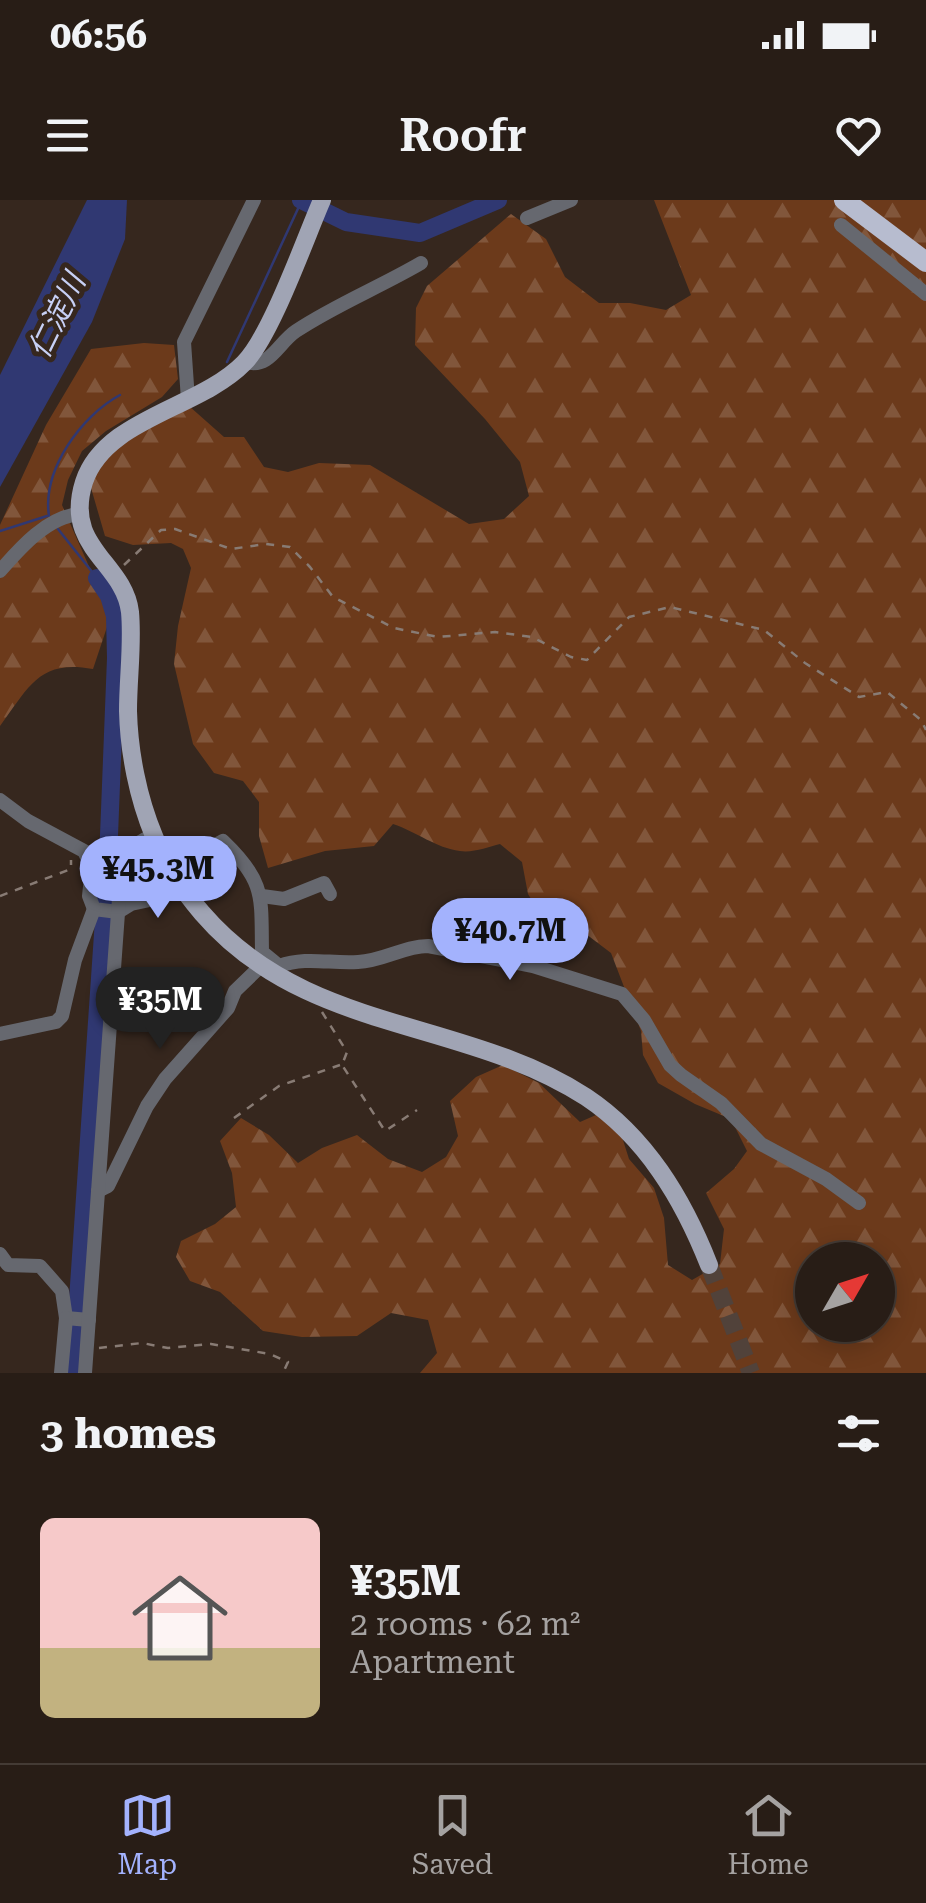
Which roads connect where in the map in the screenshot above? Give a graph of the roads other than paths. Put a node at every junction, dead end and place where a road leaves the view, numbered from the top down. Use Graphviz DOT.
graph roads {
  1 [pos="254,200"];
  2 [pos="322,200"];
  3 [pos="570,200"];
  4 [pos="844,200"];
  5 [pos="527,218"];
  6 [pos="841,225"];
  7 [pos="926,262"];
  8 [pos="421,263"];
  9 [pos="926,294"];
  10 [pos="246,362"];
  11 [pos="188,400"];
  12 [pos="80,514"];
  13 [pos="0,571"];
  14 [pos="0,800"];
  15 [pos="153,835"];
  16 [pos="172,869"];
  17 [pos="172,889"];
  18 [pos="330,894"];
  19 [pos="262,896"];
  20 [pos="105,910"];
  21 [pos="266,963"];
  22 [pos="0,1034"];
  23 [pos="98,1191"];
  24 [pos="858,1203"];
  25 [pos="0,1254"];
  26 [pos="710,1265"];
  27 [pos="78,1320"];
  28 [pos="61,1373"];
  29 [pos="85,1373"];
  1 -- 11 [label="street"];
  2 -- 10 [label="main road"];
  3 -- 5 [label="street"];
  4 -- 7 [label="highway"];
  6 -- 9 [label="street"];
  8 -- 10 [label="street"];
  10 -- 11 [label="main road"];
  11 -- 12 [label="main road"];
  12 -- 13 [label="street"];
  12 -- 15 [label="main road"];
  14 -- 20 [label="street"];
  15 -- 16 [label="main road"];
  15 -- 20 [label="street"];
  16 -- 19 [label="street"];
  16 -- 21 [label="main road"];
  17 -- 20 [label="street"];
  18 -- 19 [label="street"];
  19 -- 21 [label="street"];
  20 -- 22 [label="street"];
  20 -- 23 [label="street"];
  21 -- 23 [label="street"];
  21 -- 24 [label="street"];
  21 -- 26 [label="main road"];
  23 -- 27 [label="street"];
  25 -- 27 [label="street"];
  27 -- 28 [label="street"];
  27 -- 29 [label="street"];
}
